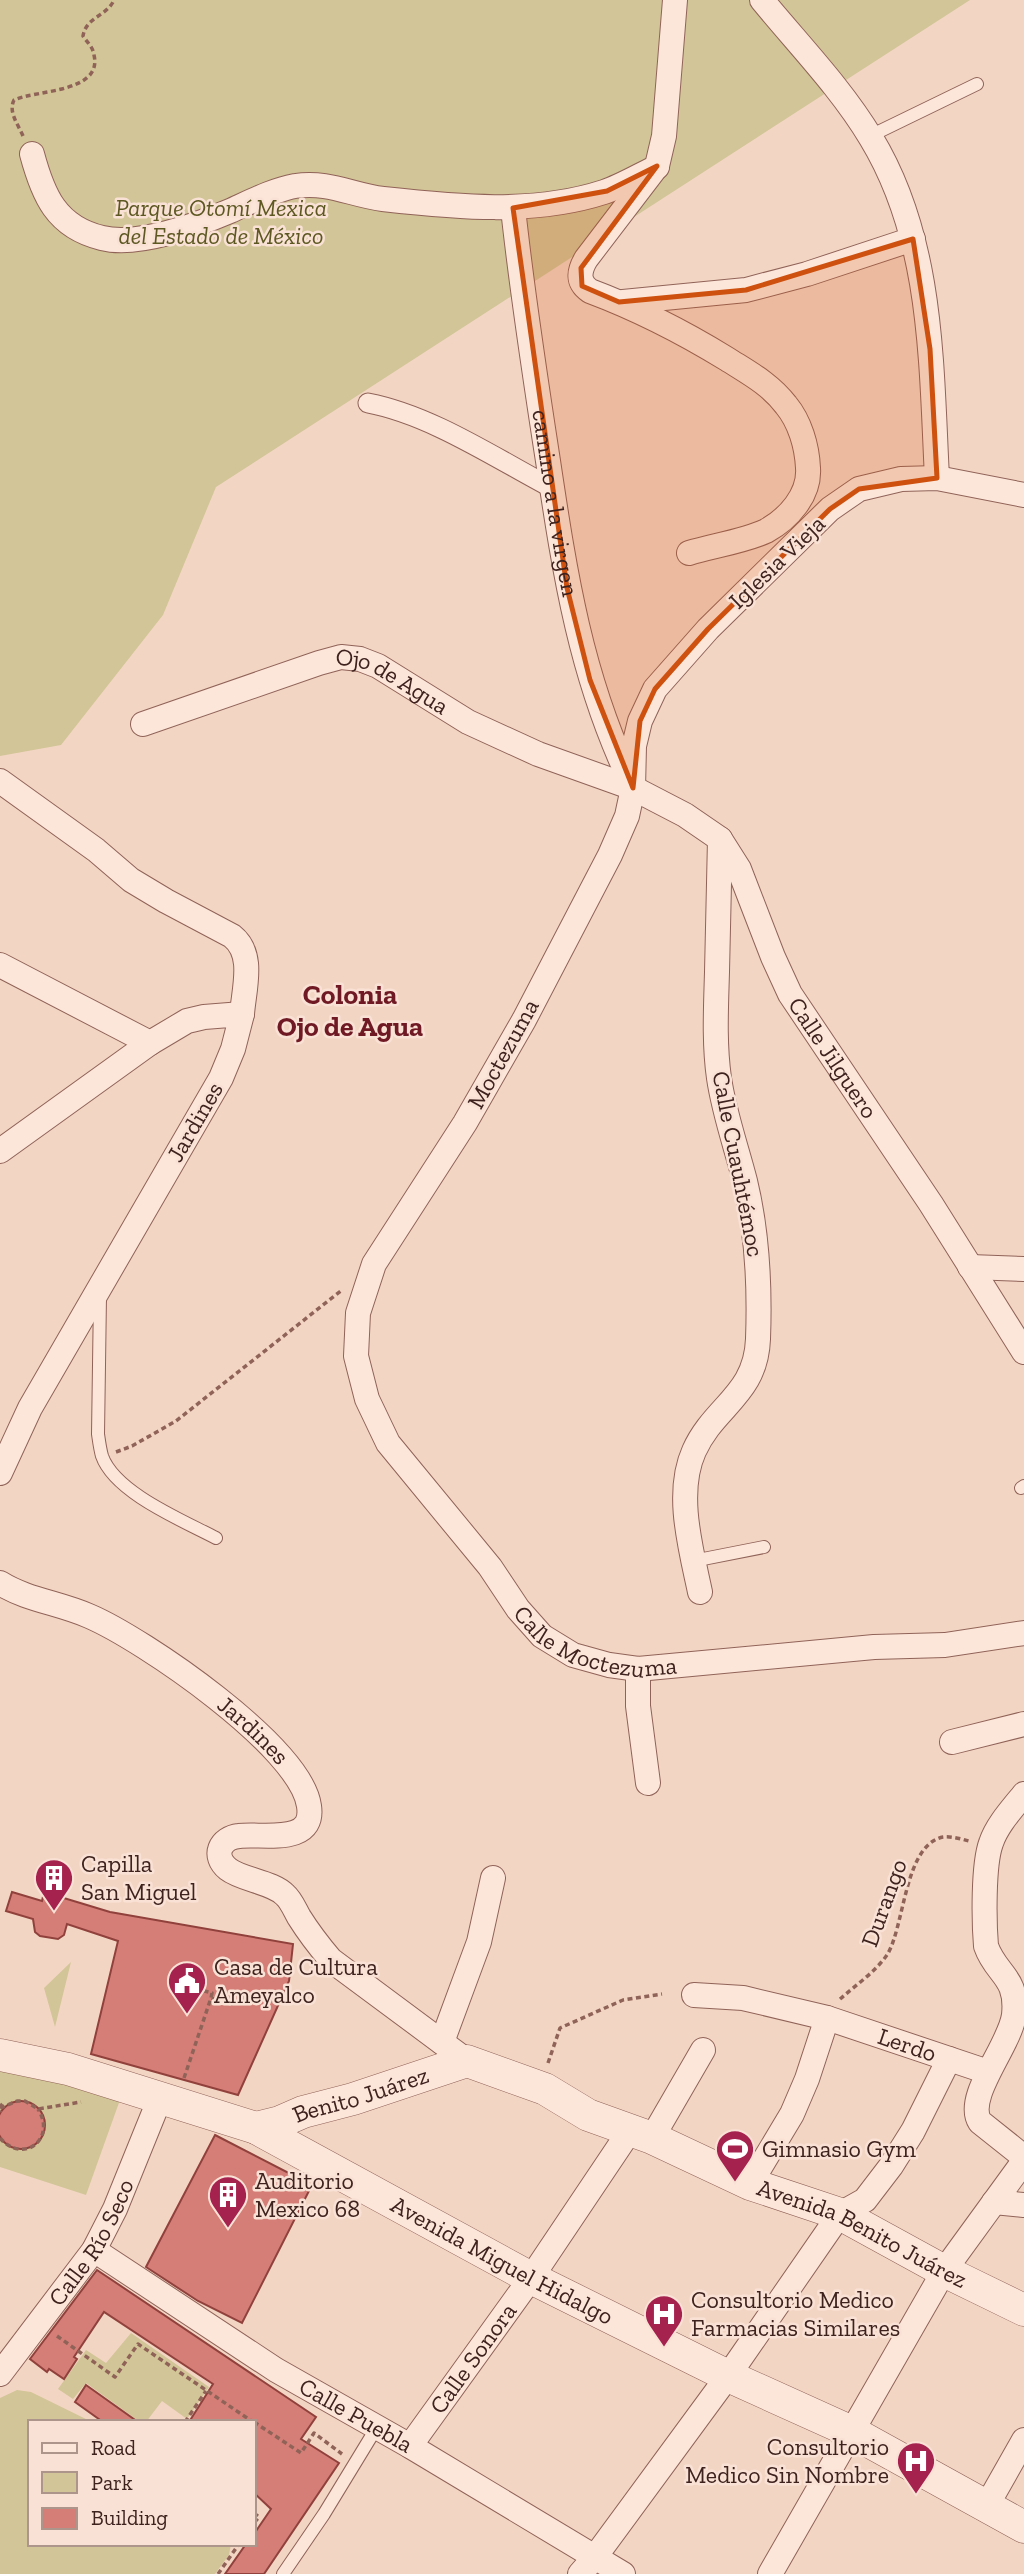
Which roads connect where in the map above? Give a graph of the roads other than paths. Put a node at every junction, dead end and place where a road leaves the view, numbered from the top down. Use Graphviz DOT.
graph roads {
  1 [pos="675,0"];
  2 [pos="762,0"];
  3 [pos="977,85"];
  4 [pos="870,136"];
  5 [pos="32,154"];
  6 [pos="657,166"];
  7 [pos="513,208"];
  8 [pos="913,239"];
  9 [pos="619,302"];
  10 [pos="368,403"];
  11 [pos="937,478"];
  12 [pos="552,488"];
  13 [pos="1024,495"];
  14 [pos="689,553"];
  15 [pos="143,724"];
  16 [pos="0,781"];
  17 [pos="633,788"];
  18 [pos="720,839"];
  19 [pos="0,965"];
  20 [pos="242,1014"];
  21 [pos="150,1044"];
  22 [pos="0,1151"];
  23 [pos="970,1267"];
  24 [pos="1024,1269"];
  25 [pos="100,1285"];
  26 [pos="358,1312"];
  27 [pos="1024,1352"];
  28 [pos="0,1473"];
  29 [pos="216,1538"];
  30 [pos="764,1547"];
  31 [pos="694,1561"];
  32 [pos="0,1583"];
  33 [pos="700,1592"];
  34 [pos="1024,1633"];
  35 [pos="638,1669"];
  36 [pos="1024,1724"];
  37 [pos="952,1742"];
  38 [pos="648,1783"];
  39 [pos="1024,1794"];
  40 [pos="493,1878"];
  41 [pos="694,1995"];
  42 [pos="827,2018"];
  43 [pos="442,2042"];
  44 [pos="703,2050"];
  45 [pos="0,2054"];
  46 [pos="949,2059"];
  47 [pos="467,2061"];
  48 [pos="988,2072"];
  49 [pos="171,2089"];
  50 [pos="256,2128"];
  51 [pos="642,2134"];
  52 [pos="1024,2159"];
  53 [pos="750,2184"];
  54 [pos="994,2202"];
  55 [pos="1024,2205"];
  56 [pos="840,2214"];
  57 [pos="94,2250"];
  58 [pos="944,2271"];
  59 [pos="531,2278"];
  60 [pos="1024,2311"];
  61 [pos="0,2374"];
  62 [pos="728,2376"];
  63 [pos="377,2427"];
  64 [pos="852,2432"];
  65 [pos="1024,2440"];
  66 [pos="410,2446"];
  67 [pos="986,2507"];
  68 [pos="1024,2527"];
  69 [pos="587,2565"];
  70 [pos="283,2574"];
  71 [pos="623,2574"];
  72 [pos="770,2574"];
  1 -- 6 [label="street"];
  2 -- 4 [label="street"];
  3 -- 4 [label="lane"];
  4 -- 8 [label="street"];
  5 -- 7 [label="street"];
  6 -- 7 [label="street"];
  6 -- 9 [label="street"];
  7 -- 12 [label="street, camino a la virgen"];
  8 -- 9 [label="street"];
  8 -- 11 [label="street"];
  9 -- 14 [label="street"];
  10 -- 12 [label="street"];
  11 -- 13 [label="street, Iglesia Vieja"];
  11 -- 17 [label="street, Iglesia Vieja"];
  12 -- 17 [label="street, camino a la virgen"];
  15 -- 17 [label="street, Ojo de Agua"];
  16 -- 20 [label="street, Jardines"];
  17 -- 18 [label="street, Calle Jilguero"];
  17 -- 26 [label="street, Moctezuma"];
  18 -- 23 [label="street, Calle Jilguero"];
  18 -- 31 [label="street, Calle Cuauhtémoc"];
  19 -- 21 [label="street"];
  20 -- 21 [label="street"];
  20 -- 25 [label="street, Jardines"];
  21 -- 22 [label="street"];
  23 -- 24 [label="street"];
  23 -- 27 [label="street, Calle Jilguero"];
  25 -- 28 [label="street, Jardines"];
  25 -- 29 [label="lane"];
  26 -- 35 [label="street, Calle Moctezuma"];
  30 -- 31 [label="lane"];
  31 -- 33 [label="street, Calle Cuauhtémoc"];
  32 -- 43 [label="street, Jardines"];
  34 -- 35 [label="street, Calle Moctezuma"];
  35 -- 38 [label="street"];
  36 -- 37 [label="street"];
  39 -- 48 [label="street"];
  40 -- 43 [label="street"];
  41 -- 42 [label="street, Lerdo"];
  42 -- 46 [label="street, Lerdo"];
  42 -- 53 [label="street"];
  43 -- 47 [label="street"];
  44 -- 51 [label="street, Calle Sonora"];
  45 -- 49 [label="street, Avenida Miguel Hidalgo"];
  46 -- 48 [label="street, Lerdo"];
  46 -- 56 [label="street"];
  47 -- 50 [label="street, Benito Juárez"];
  47 -- 51 [label="street, Avenida Benito Juárez"];
  48 -- 52 [label="street"];
  49 -- 50 [label="street, Avenida Miguel Hidalgo"];
  49 -- 57 [label="street, Calle Río Seco"];
  50 -- 59 [label="street, Avenida Miguel Hidalgo"];
  51 -- 53 [label="street, Avenida Benito Juárez"];
  51 -- 59 [label="street, Calle Sonora"];
  52 -- 54 [label="street"];
  53 -- 56 [label="street, Avenida Benito Juárez"];
  54 -- 55 [label="street"];
  54 -- 58 [label="street"];
  56 -- 58 [label="street, Avenida Benito Juárez"];
  56 -- 62 [label="street"];
  57 -- 61 [label="street, Calle Río Seco"];
  57 -- 63 [label="street, Calle Puebla"];
  58 -- 60 [label="street, Avenida Benito Juárez"];
  58 -- 64 [label="street"];
  59 -- 62 [label="street, Avenida Miguel Hidalgo"];
  59 -- 66 [label="street, Calle Sonora"];
  62 -- 64 [label="street, Avenida Miguel Hidalgo"];
  62 -- 69 [label="street"];
  63 -- 66 [label="street, Calle Puebla"];
  63 -- 70 [label="lane"];
  64 -- 67 [label="street, Avenida Miguel Hidalgo"];
  64 -- 72 [label="street"];
  65 -- 67 [label="street"];
  66 -- 69 [label="street, Calle Puebla"];
  67 -- 68 [label="street, Avenida Miguel Hidalgo"];
  69 -- 71 [label="street, Calle Puebla"];
}
